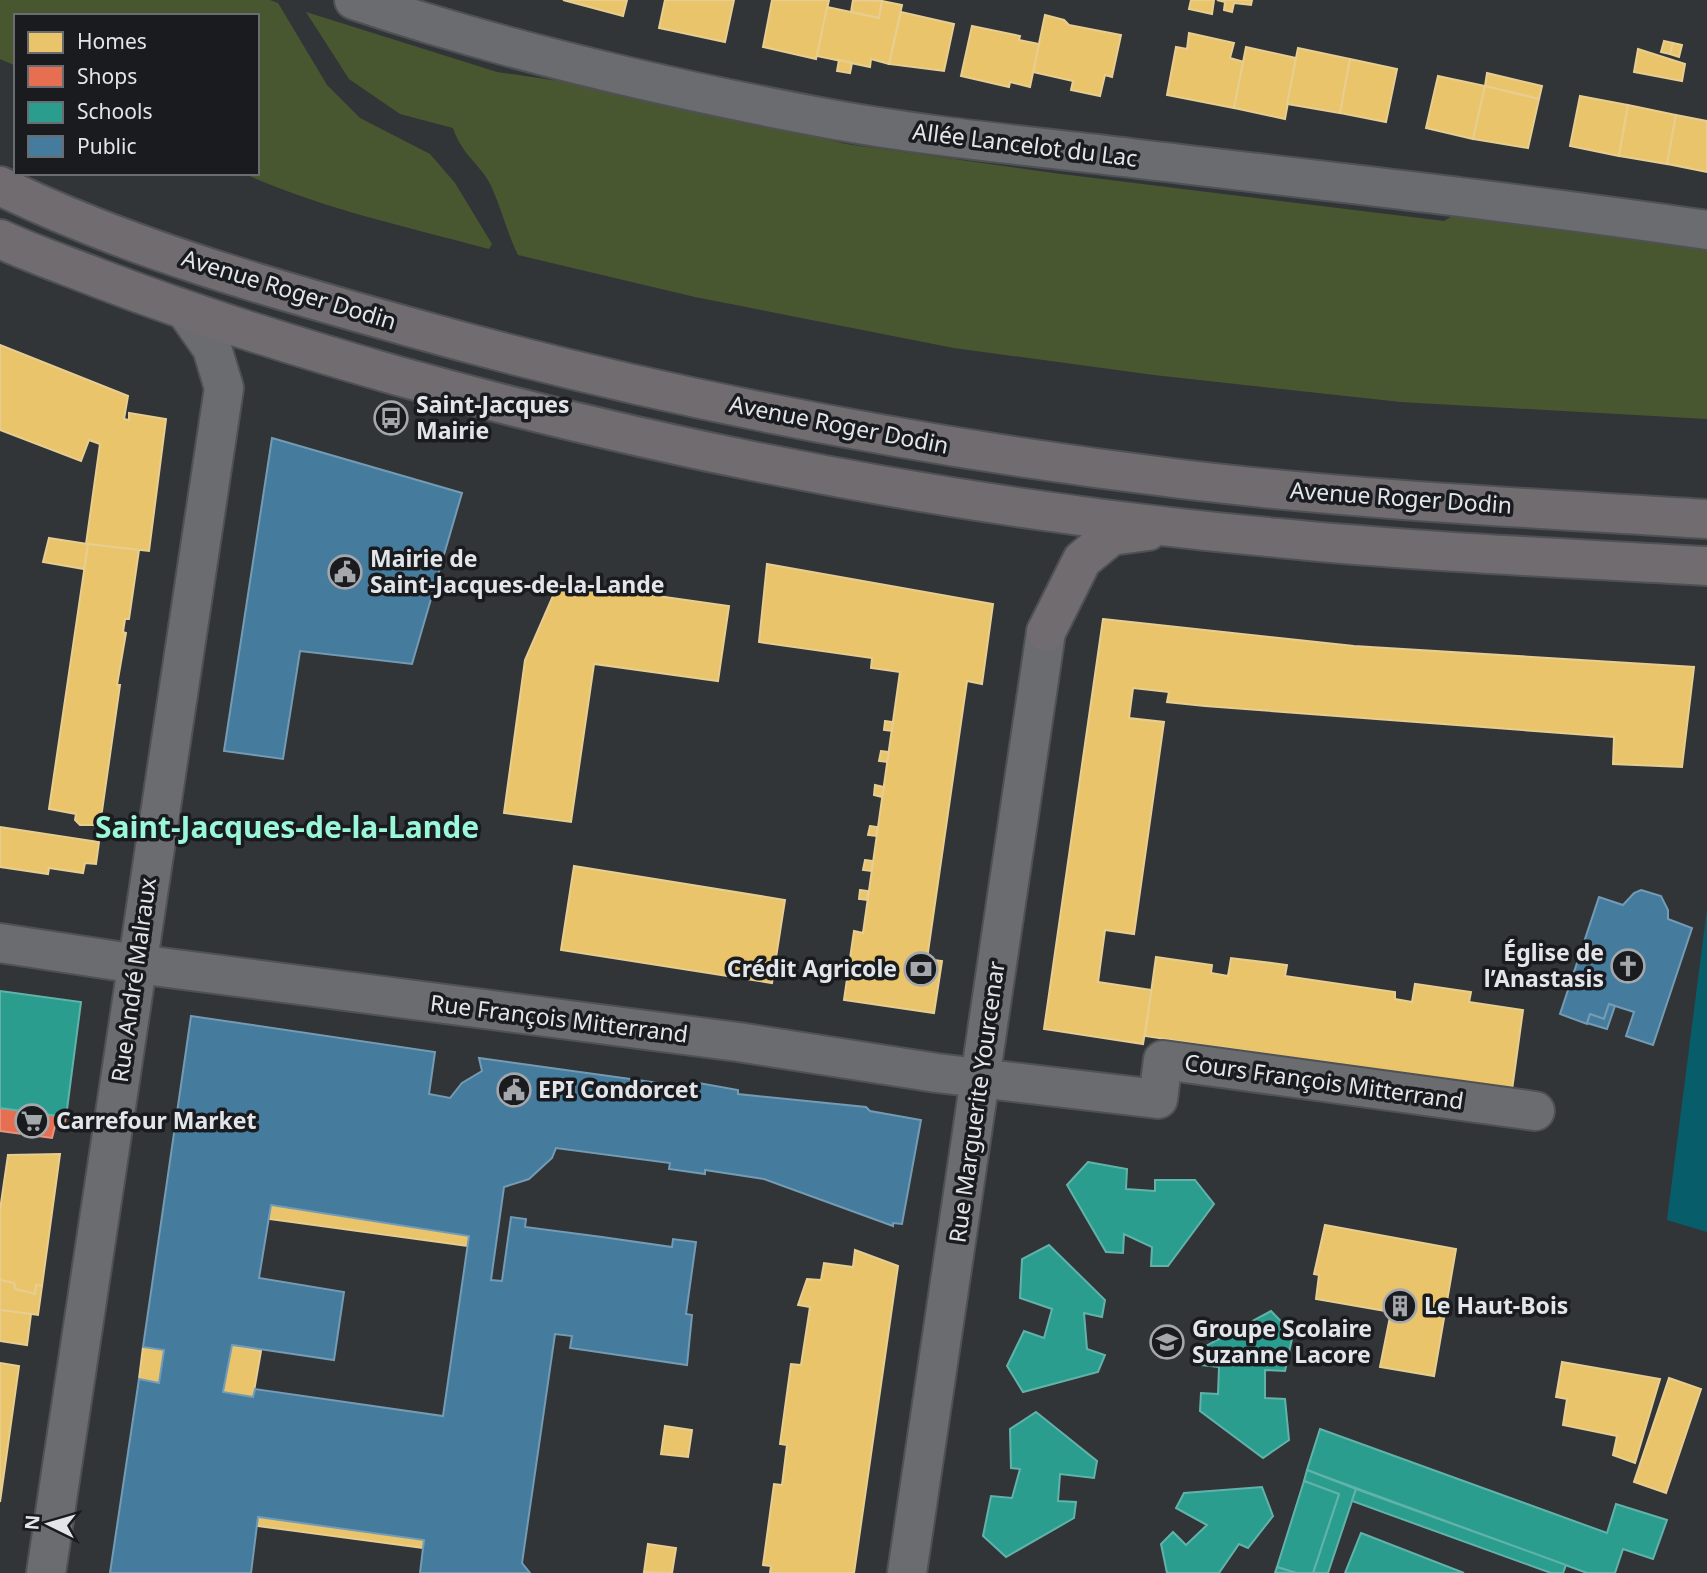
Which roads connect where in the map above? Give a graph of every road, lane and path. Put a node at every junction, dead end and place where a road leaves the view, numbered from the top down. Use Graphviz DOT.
graph roads {
  1 [pos="354,0"];
  2 [pos="0,186"];
  3 [pos="1707,230"];
  4 [pos="0,239"];
  5 [pos="186,311"];
  6 [pos="1707,519"];
  7 [pos="1176,527"];
  8 [pos="1707,566"];
  9 [pos="1046,632"];
  10 [pos="0,943"];
  11 [pos="137,964"];
  12 [pos="980,1079"];
  13 [pos="1535,1111"];
  14 [pos="46,1573"];
  15 [pos="907,1573"];
  1 -- 3 [label="street, Allée Lancelot du Lac"];
  2 -- 6 [label="main road, Avenue Roger Dodin"];
  4 -- 5 [label="main road"];
  5 -- 7 [label="main road"];
  5 -- 11 [label="street, Rue André Malraux"];
  7 -- 8 [label="main road"];
  7 -- 9 [label="main road"];
  9 -- 12 [label="street, Rue Marguerite Yourcenar"];
  10 -- 11 [label="street, Rue François Mitterrand"];
  11 -- 12 [label="street, Rue François Mitterrand"];
  11 -- 14 [label="street, Rue André Malraux"];
  12 -- 13 [label="street, Cours François Mitterrand"];
  12 -- 15 [label="street, Rue Marguerite Yourcenar"];
}
